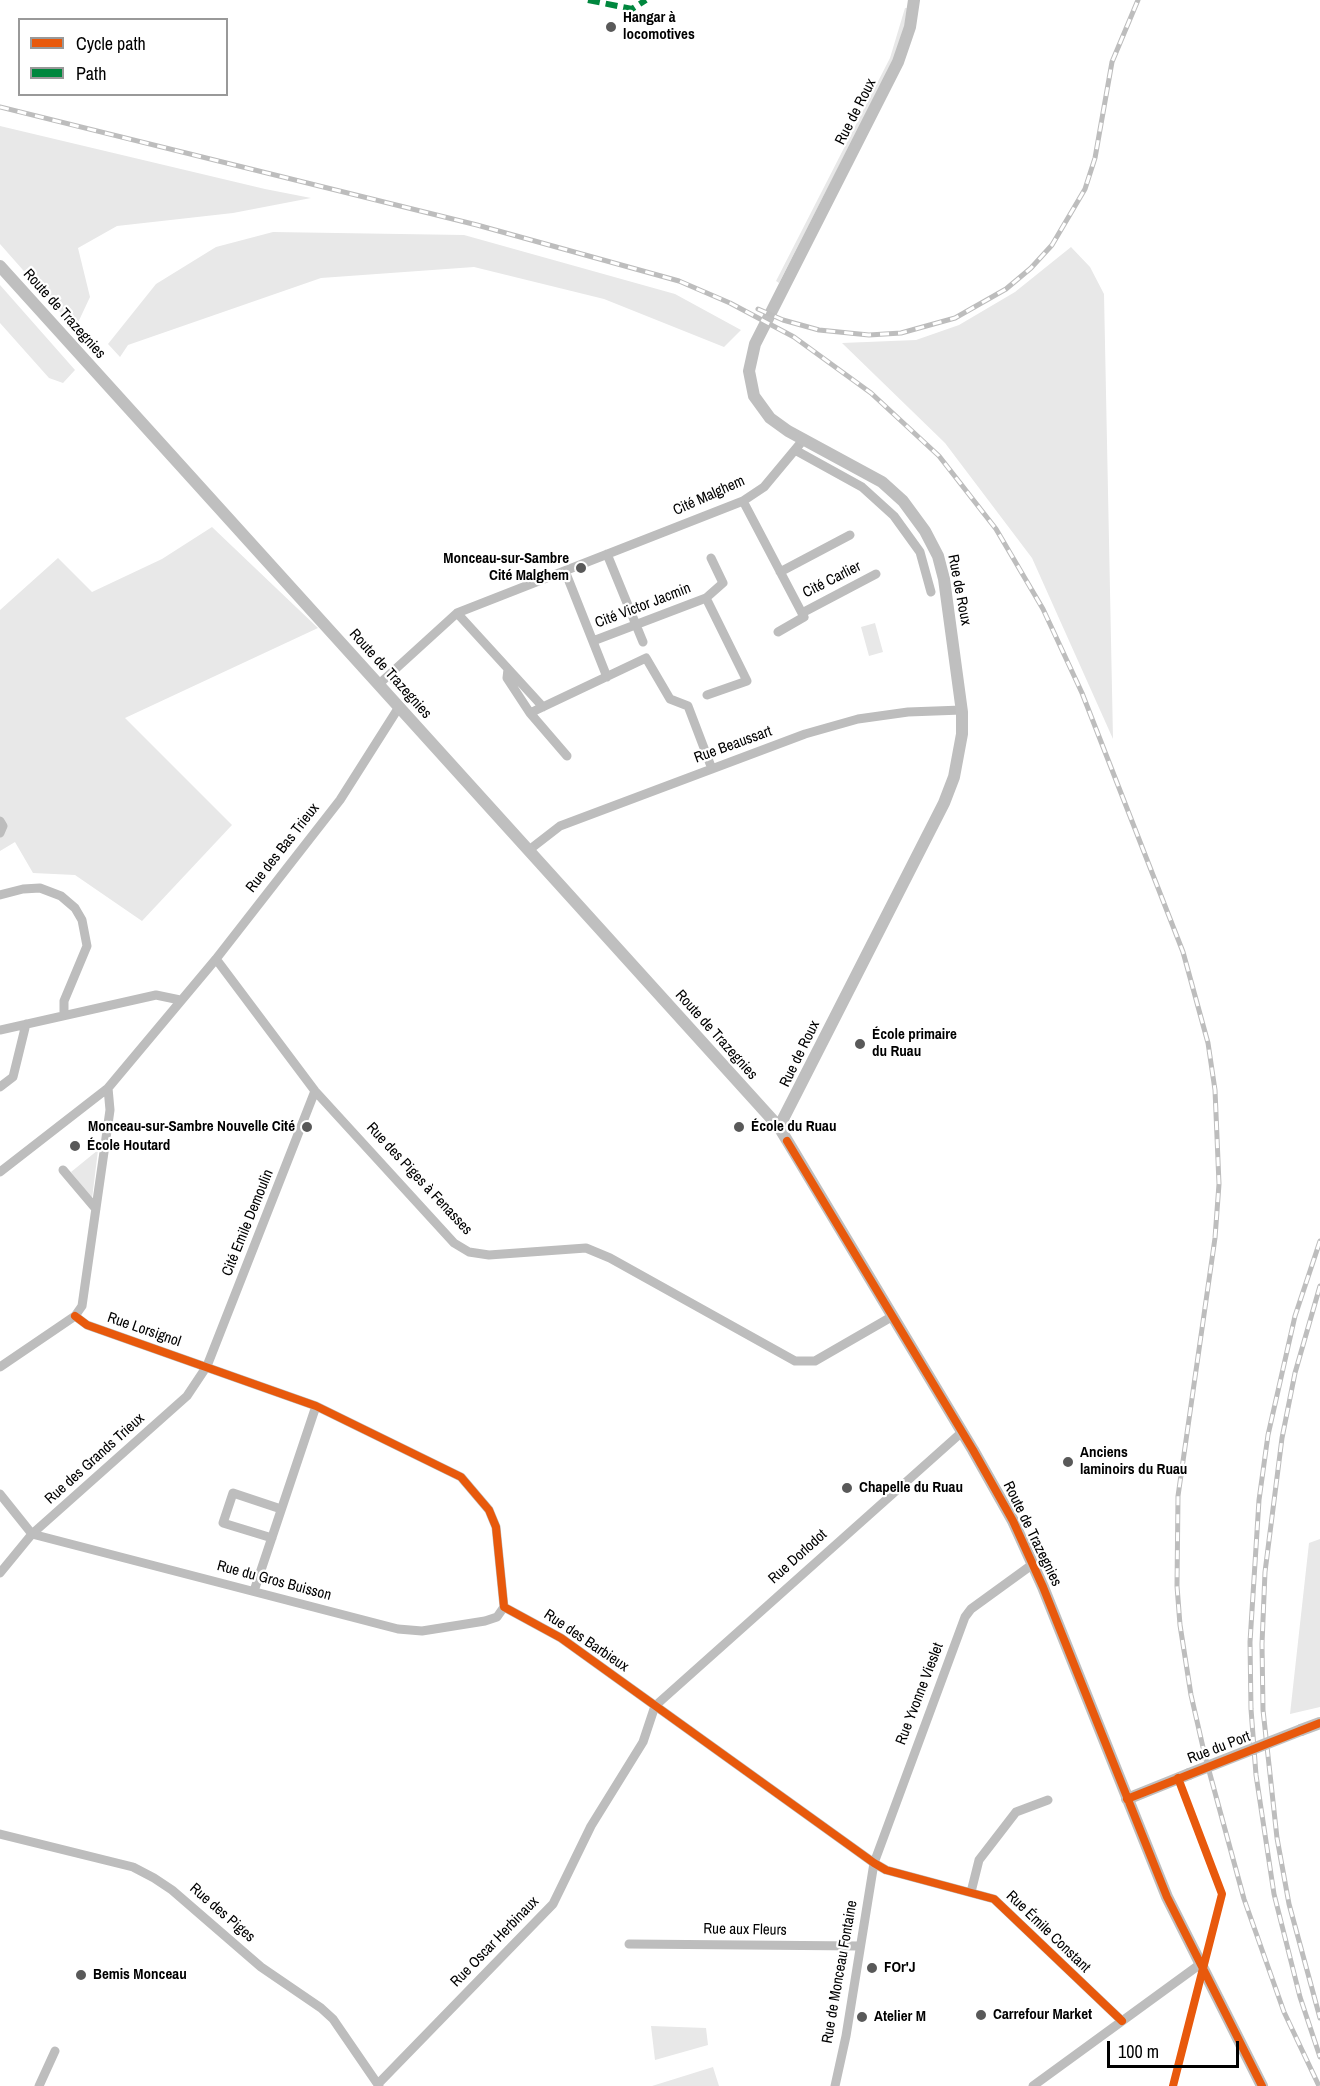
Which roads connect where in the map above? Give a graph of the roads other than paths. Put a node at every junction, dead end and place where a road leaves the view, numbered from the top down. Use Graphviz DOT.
graph roads {
  1 [pos="914,0"];
  2 [pos="0,266"];
  3 [pos="804,439"];
  4 [pos="795,450"];
  5 [pos="743,501"];
  6 [pos="850,535"];
  7 [pos="607,554"];
  8 [pos="711,558"];
  9 [pos="565,570"];
  10 [pos="780,572"];
  11 [pos="876,574"];
  12 [pos="931,592"];
  13 [pos="706,598"];
  14 [pos="802,612"];
  15 [pos="458,613"];
  16 [pos="636,624"];
  17 [pos="778,632"];
  18 [pos="593,641"];
  19 [pos="643,642"];
  20 [pos="508,669"];
  21 [pos="389,675"];
  22 [pos="607,677"];
  23 [pos="379,684"];
  24 [pos="707,695"];
  25 [pos="399,706"];
  26 [pos="543,707"];
  27 [pos="962,710"];
  28 [pos="423,712"];
  29 [pos="530,713"];
  30 [pos="567,756"];
  31 [pos="712,769"];
  32 [pos="0,821"];
  33 [pos="0,833"];
  34 [pos="529,850"];
  35 [pos="0,895"];
  36 [pos="216,959"];
  37 [pos="180,1000"];
  38 [pos="64,1014"];
  39 [pos="26,1024"];
  40 [pos="0,1030"];
  41 [pos="0,1088"];
  42 [pos="108,1088"];
  43 [pos="315,1090"];
  44 [pos="779,1126"];
  45 [pos="63,1170"];
  46 [pos="0,1172"];
  47 [pos="96,1209"];
  48 [pos="75,1316"];
  49 [pos="893,1316"];
  50 [pos="207,1366"];
  51 [pos="0,1367"];
  52 [pos="316,1406"];
  53 [pos="962,1432"];
  54 [pos="0,1494"];
  55 [pos="281,1509"];
  56 [pos="32,1534"];
  57 [pos="272,1538"];
  58 [pos="1033,1564"];
  59 [pos="0,1573"];
  60 [pos="254,1591"];
  61 [pos="504,1607"];
  62 [pos="655,1706"];
  63 [pos="1320,1723"];
  64 [pos="1127,1799"];
  65 [pos="1048,1800"];
  66 [pos="0,1834"];
  67 [pos="874,1863"];
  68 [pos="971,1892"];
  69 [pos="629,1944"];
  70 [pos="860,1946"];
  71 [pos="1200,1965"];
  72 [pos="1122,2021"];
  73 [pos="55,2051"];
  74 [pos="378,2085"];
  75 [pos="39,2086"];
  76 [pos="835,2086"];
  77 [pos="1033,2086"];
  78 [pos="1262,2086"];
  1 -- 3 [label="main road, Rue de Roux"];
  2 -- 23 [label="main road, Route de Trazegnies"];
  3 -- 4 [label="street, Cité Malghem"];
  3 -- 27 [label="main road, Rue de Roux"];
  4 -- 5 [label="street, Cité Malghem"];
  4 -- 12 [label="street, Rue de Roux"];
  5 -- 7 [label="street, Cité Malghem"];
  5 -- 10 [label="street, Cité Carlier"];
  6 -- 10 [label="street, Cité Carlier"];
  7 -- 9 [label="street, Cité Malghem"];
  7 -- 16 [label="street"];
  8 -- 13 [label="street, Cité Victor Jacmin"];
  9 -- 15 [label="street, Cité Malghem"];
  9 -- 18 [label="street"];
  10 -- 14 [label="street, Cité Carlier"];
  11 -- 14 [label="street, Cité Carlier"];
  13 -- 16 [label="street, Cité Victor Jacmin"];
  13 -- 24 [label="street, Cité Victor Jacmin"];
  14 -- 17 [label="street, Cité Carlier"];
  15 -- 20 [label="street"];
  15 -- 21 [label="street, Cité Malghem"];
  16 -- 18 [label="street, Cité Victor Jacmin"];
  16 -- 19 [label="street"];
  18 -- 22 [label="street, Cité Victor Jacmin"];
  20 -- 26 [label="street"];
  20 -- 29 [label="street"];
  21 -- 23 [label="street, Cité Malghem"];
  21 -- 28 [label="street"];
  22 -- 26 [label="street"];
  22 -- 31 [label="street"];
  23 -- 25 [label="main road, Route de Trazegnies"];
  25 -- 34 [label="main road, Route de Trazegnies"];
  25 -- 36 [label="street, Rue des Bas Trieux"];
  26 -- 29 [label="street"];
  27 -- 31 [label="street, Rue Beaussart"];
  27 -- 44 [label="main road, Rue de Roux"];
  29 -- 30 [label="street"];
  31 -- 34 [label="street, Rue Beaussart"];
  32 -- 33 [label="street"];
  34 -- 44 [label="main road, Route de Trazegnies"];
  35 -- 38 [label="street"];
  36 -- 37 [label="street, Rue des Bas Trieux"];
  36 -- 43 [label="street, Rue des Piges à Fenasses"];
  37 -- 38 [label="street"];
  37 -- 42 [label="street, Rue des Bas Trieux"];
  38 -- 39 [label="street"];
  39 -- 40 [label="street"];
  39 -- 41 [label="street"];
  42 -- 46 [label="street, Rue des Bas Trieux"];
  42 -- 47 [label="street"];
  43 -- 49 [label="street, Rue des Piges à Fenasses"];
  43 -- 50 [label="street, Cité Emile Demoulin"];
  44 -- 49 [label="main road, Route de Trazegnies"];
  45 -- 47 [label="street"];
  47 -- 48 [label="street"];
  48 -- 50 [label="street, Rue Lorsignol"];
  48 -- 51 [label="street"];
  49 -- 53 [label="main road, Route de Trazegnies"];
  50 -- 52 [label="street"];
  50 -- 56 [label="street, Rue des Grands Trieux"];
  52 -- 55 [label="street"];
  52 -- 61 [label="street"];
  53 -- 58 [label="main road, Route de Trazegnies"];
  53 -- 62 [label="street, Rue Dorlodot"];
  54 -- 56 [label="street"];
  55 -- 57 [label="street"];
  55 -- 57 [label="street"];
  56 -- 59 [label="street, Rue des Grands Trieux"];
  56 -- 60 [label="street, Rue du Gros Buisson"];
  57 -- 60 [label="street"];
  58 -- 64 [label="main road, Route de Trazegnies"];
  58 -- 67 [label="street, Rue Yvonne Vieslet"];
  60 -- 61 [label="street, Rue du Gros Buisson"];
  61 -- 62 [label="street, Rue des Barbieux"];
  62 -- 67 [label="street, Rue des Barbieux"];
  62 -- 74 [label="street, Rue Oscar Herbinaux"];
  63 -- 64 [label="main road, Rue du Port, bridge"];
  64 -- 71 [label="main road, Route de Trazegnies"];
  65 -- 68 [label="street"];
  66 -- 74 [label="street, Rue des Piges"];
  67 -- 68 [label="street, Rue Émile Constant"];
  67 -- 70 [label="street, Rue de Monceau Fontaine"];
  68 -- 72 [label="street, Rue Émile Constant"];
  69 -- 70 [label="street, Rue aux Fleurs"];
  70 -- 76 [label="street, Rue de Monceau Fontaine"];
  71 -- 72 [label="street"];
  71 -- 78 [label="main road, Route de Trazegnies"];
  72 -- 77 [label="street"];
  73 -- 75 [label="street"];
}
